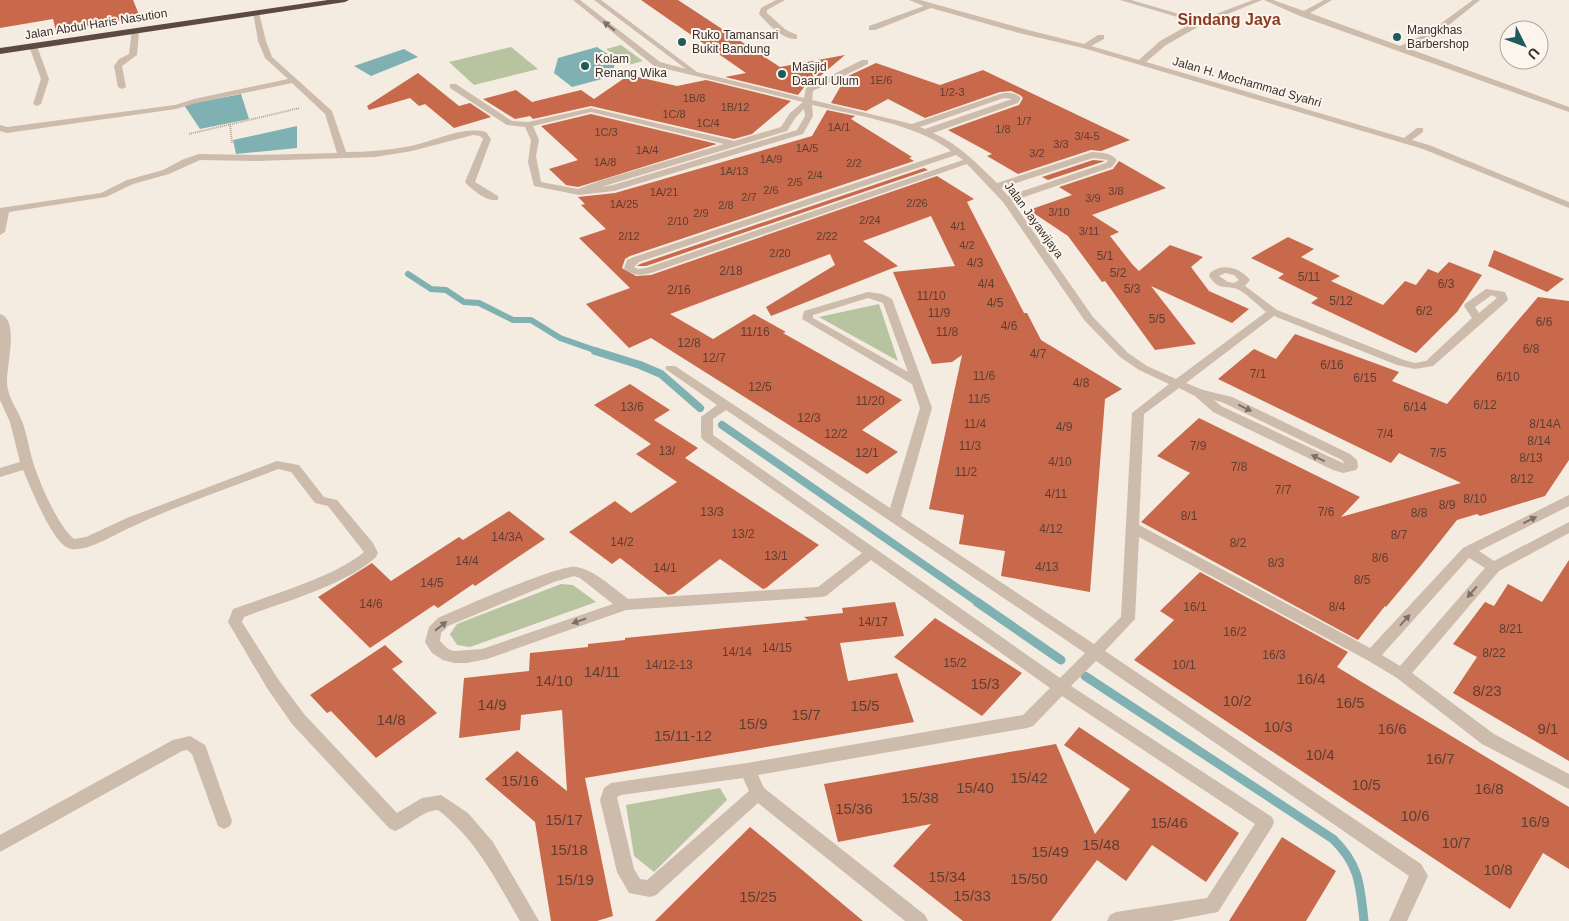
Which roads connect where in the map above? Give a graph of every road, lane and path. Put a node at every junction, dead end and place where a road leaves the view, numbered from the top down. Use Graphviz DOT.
graph roads {
  1 [pos="345,0"];
  2 [pos="576,0"];
  3 [pos="597,0"];
  4 [pos="782,0"];
  5 [pos="912,0"];
  6 [pos="1123,0"];
  7 [pos="1259,0"];
  8 [pos="1267,0"];
  9 [pos="1329,0"];
  10 [pos="1477,0"];
  11 [pos="929,6"];
  12 [pos="255,13"];
  13 [pos="1303,14"];
  14 [pos="1200,22"];
  15 [pos="872,28"];
  16 [pos="135,31"];
  17 [pos="794,37"];
  18 [pos="1101,37"];
  19 [pos="33,46"];
  20 [pos="1085,46"];
  21 [pos="661,48"];
  22 [pos="1400,48"];
  23 [pos="0,51"];
  24 [pos="642,52"];
  25 [pos="865,62"];
  26 [pos="1141,62"];
  27 [pos="700,75"];
  28 [pos="295,80"];
  29 [pos="453,86"];
  30 [pos="122,87"];
  31 [pos="808,102"];
  32 [pos="319,103"];
  33 [pos="38,104"];
  34 [pos="1569,110"];
  35 [pos="528,125"];
  36 [pos="912,127"];
  37 [pos="0,128"];
  38 [pos="1420,130"];
  39 [pos="926,132"];
  40 [pos="189,134"];
  41 [pos="1405,141"];
  42 [pos="733,144"];
  43 [pos="748,148"];
  44 [pos="959,152"];
  45 [pos="342,155"];
  46 [pos="969,161"];
  47 [pos="995,187"];
  48 [pos="579,192"];
  49 [pos="495,198"];
  50 [pos="1006,200"];
  51 [pos="803,203"];
  52 [pos="1569,205"];
  53 [pos="3,211"];
  54 [pos="816,213"];
  55 [pos="0,232"];
  56 [pos="1240,286"];
  57 [pos="1273,312"];
  58 [pos="0,317"];
  59 [pos="1478,319"];
  60 [pos="671,368"];
  61 [pos="916,382"];
  62 [pos="1176,383"];
  63 [pos="1199,393"];
  64 [pos="726,405"];
  65 [pos="27,464"];
  66 [pos="0,473"];
  67 [pos="1565,505"];
  68 [pos="894,518"];
  69 [pos="1569,527"];
  70 [pos="1132,528"];
  71 [pos="1468,551"];
  72 [pos="871,553"];
  73 [pos="1494,567"];
  74 [pos="625,605"];
  75 [pos="1094,652"];
  76 [pos="1372,656"];
  77 [pos="1402,674"];
  78 [pos="1061,687"];
  79 [pos="747,770"];
  80 [pos="1569,782"];
  81 [pos="758,793"];
  82 [pos="224,821"];
  83 [pos="0,844"];
  84 [pos="530,921"];
  85 [pos="919,921"];
  86 [pos="1116,921"];
  87 [pos="1398,921"];
  1 -- 12 [label="highway, Jalan Abdul Haris Nasution"];
  24 -- 2 [label="street, Jalan Jayawijaya, one-way"];
  3 -- 21 [label="street, Jalan Jayawijaya"];
  4 -- 17 [label="street"];
  5 -- 11 [label="street, Jalan H. Mochammad Syahri"];
  6 -- 14 [label="street"];
  7 -- 14 [label="street"];
  8 -- 13 [label="street"];
  9 -- 13 [label="street"];
  10 -- 22 [label="street"];
  11 -- 15 [label="street"];
  11 -- 20 [label="street, Jalan H. Mochammad Syahri"];
  12 -- 16 [label="highway, Jalan Abdul Haris Nasution"];
  12 -- 28 [label="street"];
  13 -- 22 [label="street"];
  14 -- 26 [label="street"];
  16 -- 19 [label="highway, Jalan Abdul Haris Nasution"];
  16 -- 30 [label="street"];
  18 -- 20 [label="street"];
  19 -- 23 [label="highway, Jalan Abdul Haris Nasution"];
  19 -- 33 [label="street"];
  20 -- 26 [label="street, Jalan H. Mochammad Syahri"];
  21 -- 24 [label="street"];
  21 -- 27 [label="street, Jalan Jayawijaya"];
  22 -- 34 [label="street"];
  24 -- 27 [label="street, Jalan Jayawijaya"];
  25 -- 31 [label="street"];
  26 -- 41 [label="street, Jalan H. Mochammad Syahri"];
  27 -- 31 [label="street, Jalan Jayawijaya"];
  28 -- 32 [label="street"];
  28 -- 37 [label="street"];
  29 -- 35 [label="street"];
  31 -- 36 [label="street, Jalan Jayawijaya"];
  31 -- 42 [label="street"];
  31 -- 43 [label="street"];
  32 -- 40 [label="path"];
  32 -- 45 [label="street"];
  35 -- 42 [label="street"];
  35 -- 48 [label="street"];
  36 -- 39 [label="street, Jalan Jayawijaya"];
  36 -- 39 [label="street"];
  38 -- 41 [label="street"];
  39 -- 44 [label="street, Jalan Jayawijaya"];
  41 -- 52 [label="street, Jalan H. Mochammad Syahri"];
  42 -- 43 [label="street"];
  42 -- 48 [label="street"];
  43 -- 48 [label="street"];
  44 -- 46 [label="street, Jalan Jayawijaya"];
  44 -- 51 [label="street"];
  45 -- 49 [label="street"];
  45 -- 53 [label="street"];
  46 -- 47 [label="street, Jalan Jayawijaya"];
  46 -- 54 [label="street"];
  47 -- 50 [label="street, Jalan Jayawijaya"];
  47 -- 50 [label="street"];
  50 -- 62 [label="street, Jalan Jayawijaya"];
  51 -- 54 [label="street"];
  51 -- 54 [label="street"];
  53 -- 55 [label="street"];
  56 -- 57 [label="street"];
  57 -- 59 [label="street"];
  57 -- 62 [label="street"];
  58 -- 65 [label="street"];
  60 -- 64 [label="street"];
  61 -- 61 [label="street"];
  61 -- 68 [label="street"];
  62 -- 63 [label="street, Jalan Jayawijaya"];
  62 -- 70 [label="street"];
  63 -- 63 [label="street, one-way"];
  64 -- 68 [label="street"];
  64 -- 72 [label="street"];
  65 -- 66 [label="street"];
  65 -- 84 [label="street"];
  71 -- 67 [label="street, one-way"];
  68 -- 75 [label="street"];
  69 -- 73 [label="street"];
  70 -- 75 [label="street"];
  70 -- 76 [label="street"];
  71 -- 73 [label="street"];
  76 -- 71 [label="street, one-way"];
  72 -- 74 [label="street"];
  72 -- 78 [label="street"];
  73 -- 77 [label="street, one-way"];
  74 -- 74 [label="street, one-way"];
  75 -- 78 [label="street"];
  75 -- 87 [label="street"];
  76 -- 77 [label="street"];
  77 -- 80 [label="street"];
  78 -- 79 [label="street"];
  78 -- 86 [label="street"];
  79 -- 81 [label="street"];
  79 -- 81 [label="street"];
  81 -- 85 [label="street"];
  82 -- 83 [label="street"];
}
